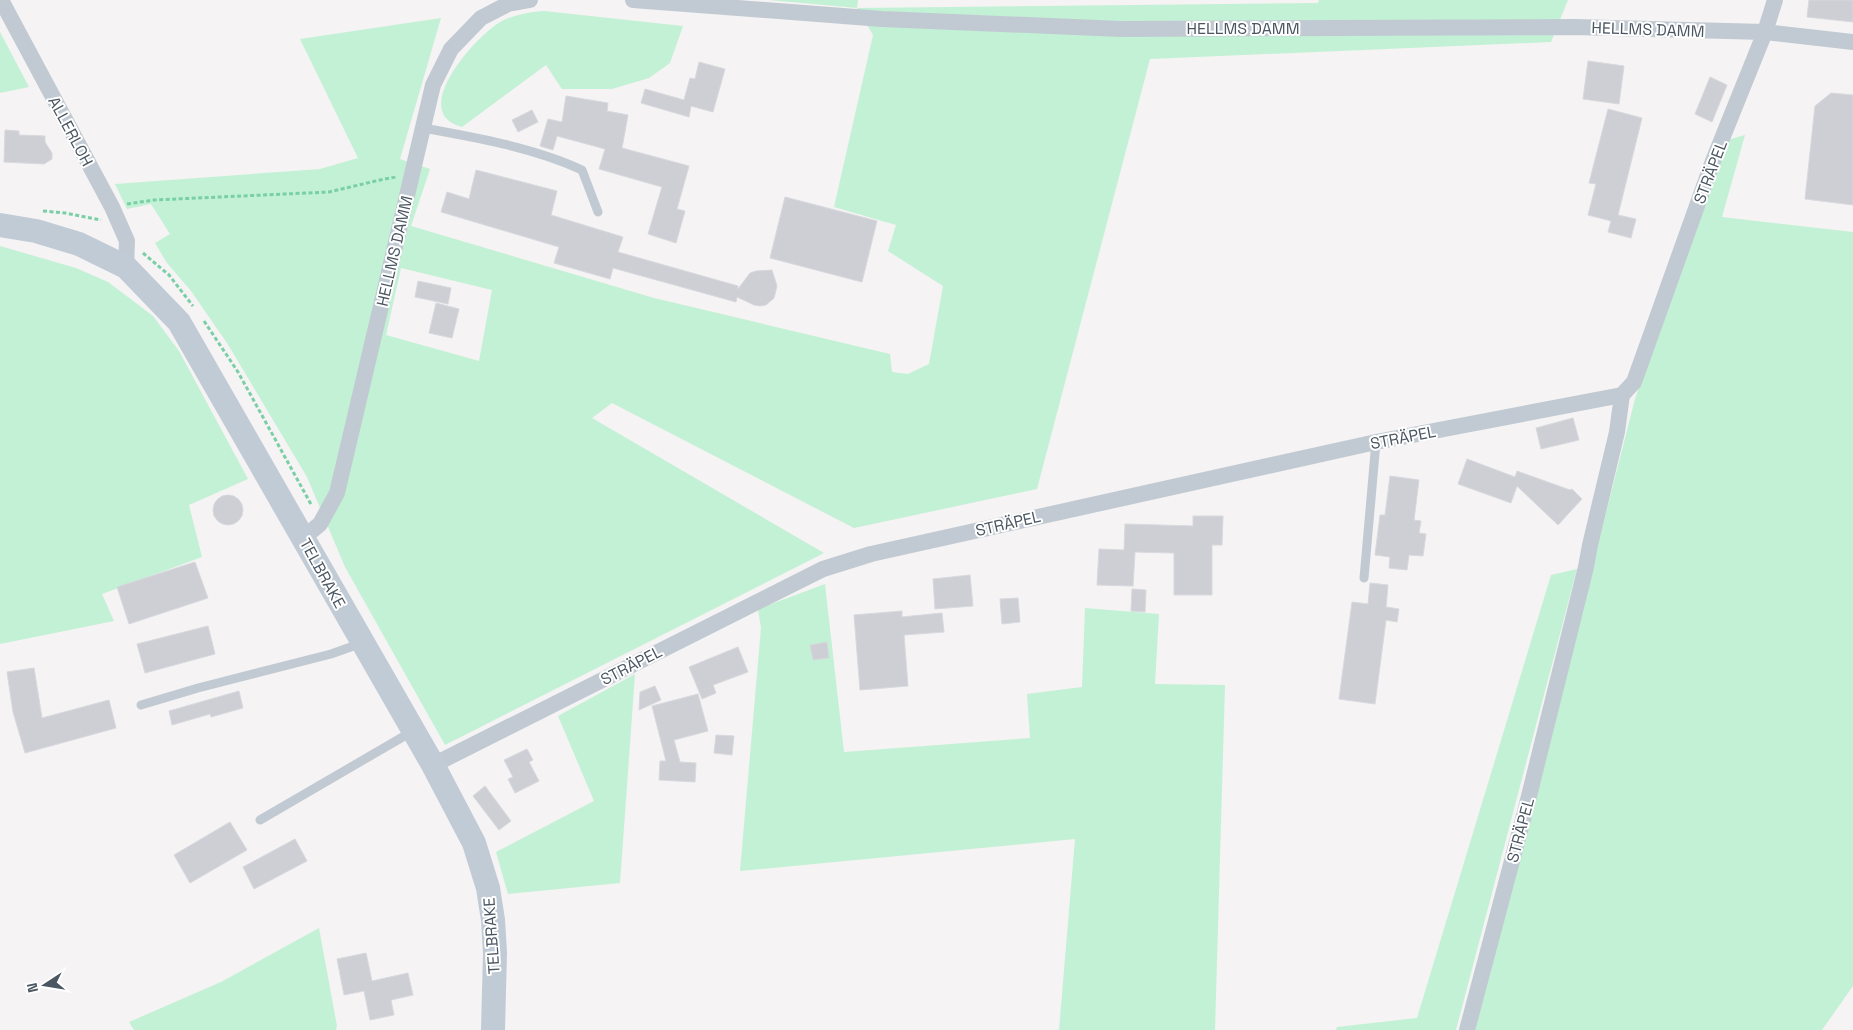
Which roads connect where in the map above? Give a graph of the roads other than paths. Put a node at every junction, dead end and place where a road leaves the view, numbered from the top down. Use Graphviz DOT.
graph roads {
  1 [pos="1,0"];
  2 [pos="530,0"];
  3 [pos="632,0"];
  4 [pos="1775,0"];
  5 [pos="1765,32"];
  6 [pos="1853,42"];
  7 [pos="423,128"];
  8 [pos="598,212"];
  9 [pos="0,225"];
  10 [pos="126,267"];
  11 [pos="1622,395"];
  12 [pos="1376,442"];
  13 [pos="303,538"];
  14 [pos="1364,578"];
  15 [pos="362,643"];
  16 [pos="140,705"];
  17 [pos="413,731"];
  18 [pos="432,763"];
  19 [pos="260,820"];
  20 [pos="493,1030"];
  21 [pos="1467,1030"];
  1 -- 10 [label="street, ALLERLOH"];
  2 -- 7 [label="street, HELLMS DAMM"];
  3 -- 5 [label="street, HELLMS DAMM"];
  4 -- 5 [label="street, STRÄPEL"];
  5 -- 6 [label="street, HELLMS DAMM"];
  5 -- 11 [label="street, STRÄPEL"];
  7 -- 8 [label="lane"];
  7 -- 13 [label="street, HELLMS DAMM"];
  9 -- 10 [label="street, TELBRAKE"];
  10 -- 13 [label="street, TELBRAKE"];
  11 -- 12 [label="street, STRÄPEL"];
  11 -- 21 [label="street, STRÄPEL"];
  12 -- 14 [label="lane"];
  12 -- 18 [label="street, STRÄPEL"];
  13 -- 15 [label="street, TELBRAKE"];
  15 -- 16 [label="lane"];
  15 -- 17 [label="street, TELBRAKE"];
  17 -- 18 [label="street, TELBRAKE"];
  17 -- 19 [label="lane"];
  18 -- 20 [label="street, TELBRAKE"];
}
